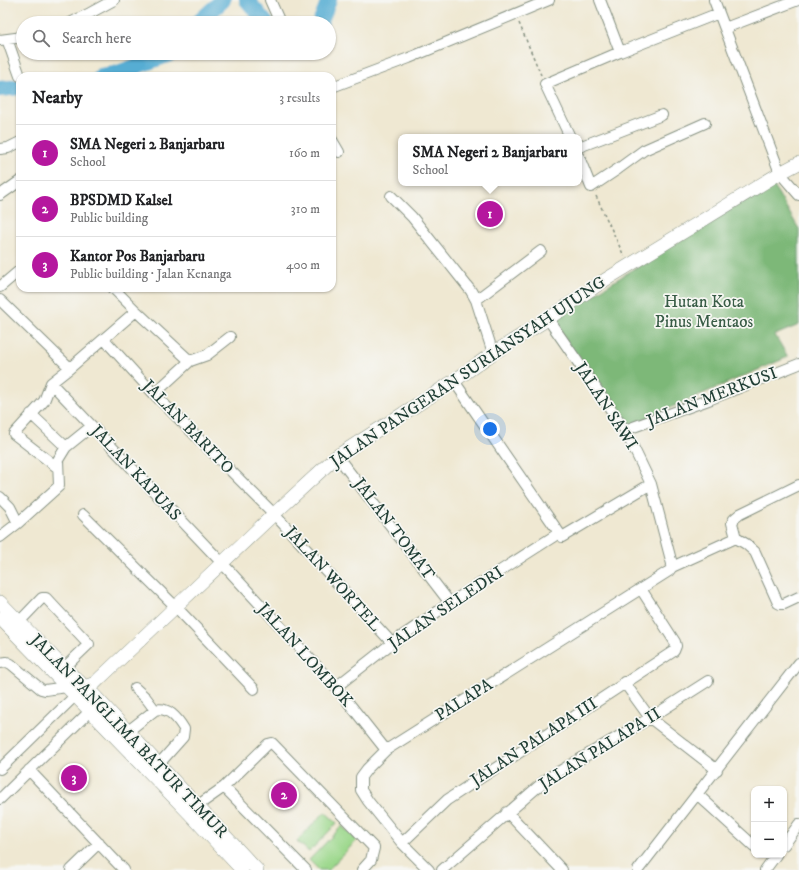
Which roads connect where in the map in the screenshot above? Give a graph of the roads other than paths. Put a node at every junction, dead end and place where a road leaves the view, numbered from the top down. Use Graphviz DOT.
graph roads {
  1 [pos="114,0"];
  2 [pos="270,0"];
  3 [pos="549,0"];
  4 [pos="600,0"];
  5 [pos="714,0"];
  6 [pos="798,0"];
  7 [pos="784,2"];
  8 [pos="719,13"];
  9 [pos="86,16"];
  10 [pos="277,16"];
  11 [pos="725,28"];
  12 [pos="16,38"];
  13 [pos="4,39"];
  14 [pos="620,52"];
  15 [pos="18,72"];
  16 [pos="336,85"];
  17 [pos="662,115"];
  18 [pos="705,123"];
  19 [pos="569,134"];
  20 [pos="16,144"];
  21 [pos="582,145"];
  22 [pos="336,147"];
  23 [pos="0,149"];
  24 [pos="339,152"];
  25 [pos="799,162"];
  26 [pos="582,164"];
  27 [pos="780,173"];
  28 [pos="16,184"];
  29 [pos="0,195"];
  30 [pos="799,195"];
  31 [pos="392,196"];
  32 [pos="541,252"];
  33 [pos="16,273"];
  34 [pos="1,283"];
  35 [pos="117,292"];
  36 [pos="0,300"];
  37 [pos="476,300"];
  38 [pos="136,311"];
  39 [pos="548,319"];
  40 [pos="230,337"];
  41 [pos="104,339"];
  42 [pos="493,353"];
  43 [pos="190,361"];
  44 [pos="799,364"];
  45 [pos="70,368"];
  46 [pos="454,381"];
  47 [pos="51,383"];
  48 [pos="154,394"];
  49 [pos="31,414"];
  50 [pos="92,426"];
  51 [pos="625,430"];
  52 [pos="66,447"];
  53 [pos="338,456"];
  54 [pos="58,468"];
  55 [pos="651,484"];
  56 [pos="799,485"];
  57 [pos="0,496"];
  58 [pos="83,514"];
  59 [pos="274,514"];
  60 [pos="18,523"];
  61 [pos="561,535"];
  62 [pos="0,537"];
  63 [pos="736,538"];
  64 [pos="222,563"];
  65 [pos="672,567"];
  66 [pos="641,589"];
  67 [pos="799,597"];
  68 [pos="0,602"];
  69 [pos="450,603"];
  70 [pos="176,607"];
  71 [pos="0,618"];
  72 [pos="19,622"];
  73 [pos="392,643"];
  74 [pos="45,658"];
  75 [pos="0,663"];
  76 [pos="799,663"];
  77 [pos="64,668"];
  78 [pos="708,681"];
  79 [pos="624,682"];
  80 [pos="336,687"];
  81 [pos="135,688"];
  82 [pos="83,689"];
  83 [pos="254,689"];
  84 [pos="154,710"];
  85 [pos="90,711"];
  86 [pos="650,718"];
  87 [pos="127,732"];
  88 [pos="386,750"];
  89 [pos="158,765"];
  90 [pos="0,769"];
  91 [pos="29,770"];
  92 [pos="717,770"];
  93 [pos="167,782"];
  94 [pos="224,787"];
  95 [pos="698,794"];
  96 [pos="0,799"];
  97 [pos="193,809"];
  98 [pos="507,812"];
  99 [pos="798,827"];
  100 [pos="787,840"];
  101 [pos="98,843"];
  102 [pos="402,843"];
  103 [pos="751,843"];
  104 [pos="771,858"];
  105 [pos="71,870"];
  106 [pos="124,870"];
  107 [pos="242,870"];
  108 [pos="257,870"];
  109 [pos="306,870"];
  110 [pos="362,870"];
  111 [pos="429,870"];
  112 [pos="442,870"];
  113 [pos="562,870"];
  114 [pos="638,870"];
  115 [pos="765,870"];
  1 -- 9 [label="street"];
  2 -- 10 [label="street"];
  3 -- 16 [label="street"];
  4 -- 14 [label="street"];
  5 -- 8 [label="street"];
  6 -- 7 [label="street"];
  7 -- 11 [label="street"];
  8 -- 11 [label="street"];
  8 -- 14 [label="street"];
  11 -- 27 [label="street"];
  12 -- 13 [label="street"];
  13 -- 15 [label="street"];
  14 -- 19 [label="street"];
  17 -- 21 [label="street"];
  18 -- 26 [label="street"];
  20 -- 23 [label="street"];
  22 -- 24 [label="street"];
  25 -- 27 [label="main road, JALAN PANGERAN SURIANSYAH UJUNG"];
  27 -- 30 [label="street"];
  27 -- 39 [label="main road, JALAN PANGERAN SURIANSYAH UJUNG"];
  28 -- 29 [label="street"];
  31 -- 37 [label="street"];
  32 -- 37 [label="street"];
  33 -- 34 [label="street"];
  35 -- 38 [label="street"];
  36 -- 45 [label="street"];
  37 -- 42 [label="street"];
  38 -- 41 [label="street"];
  38 -- 43 [label="street"];
  39 -- 42 [label="main road, JALAN PANGERAN SURIANSYAH UJUNG"];
  39 -- 51 [label="street, JALAN SAWI"];
  40 -- 43 [label="street"];
  41 -- 45 [label="street"];
  41 -- 48 [label="street, JALAN BARITO"];
  42 -- 46 [label="main road, JALAN PANGERAN SURIANSYAH UJUNG"];
  43 -- 48 [label="street"];
  44 -- 51 [label="street, JALAN MERKUSI"];
  45 -- 47 [label="street"];
  46 -- 53 [label="main road, JALAN PANGERAN SURIANSYAH UJUNG"];
  46 -- 61 [label="street"];
  47 -- 49 [label="street"];
  47 -- 50 [label="street, JALAN KAPUAS"];
  48 -- 59 [label="street, JALAN BARITO"];
  49 -- 52 [label="street"];
  49 -- 54 [label="street"];
  50 -- 52 [label="street"];
  50 -- 64 [label="street, JALAN KAPUAS"];
  51 -- 55 [label="street, JALAN SAWI"];
  52 -- 54 [label="street"];
  53 -- 59 [label="main road, JALAN PANGERAN SURIANSYAH UJUNG"];
  53 -- 69 [label="street, JALAN TOMAT"];
  54 -- 60 [label="street"];
  55 -- 61 [label="street, JALAN SELEDRI"];
  55 -- 65 [label="street, JALAN SAWI"];
  56 -- 63 [label="street"];
  57 -- 60 [label="street"];
  58 -- 70 [label="street"];
  59 -- 64 [label="main road, JALAN PANGERAN SURIANSYAH UJUNG"];
  59 -- 73 [label="street, JALAN WORTEL"];
  60 -- 62 [label="street"];
  61 -- 69 [label="street, JALAN SELEDRI"];
  63 -- 65 [label="street, PALAPA"];
  63 -- 67 [label="street"];
  64 -- 70 [label="main road, JALAN PANGERAN SURIANSYAH UJUNG"];
  64 -- 80 [label="street, JALAN LOMBOK"];
  65 -- 66 [label="street, PALAPA"];
  66 -- 79 [label="street, JALAN PALAPA III"];
  66 -- 88 [label="street, PALAPA"];
  68 -- 72 [label="main road, JALAN PANGLIMA BATUR TIMUR"];
  69 -- 73 [label="street, JALAN SELEDRI"];
  70 -- 82 [label="main road, JALAN PANGERAN SURIANSYAH UJUNG"];
  70 -- 83 [label="street"];
  71 -- 74 [label="main road, JALAN PANGLIMA BATUR TIMUR"];
  72 -- 74 [label="main road, JALAN PANGLIMA BATUR TIMUR"];
  72 -- 77 [label="street"];
  73 -- 80 [label="street, JALAN SELEDRI"];
  74 -- 77 [label="main road, JALAN PANGLIMA BATUR TIMUR"];
  74 -- 82 [label="main road, JALAN PANGLIMA BATUR TIMUR"];
  75 -- 82 [label="street"];
  76 -- 92 [label="street"];
  77 -- 82 [label="main road, JALAN PANGLIMA BATUR TIMUR"];
  78 -- 86 [label="street, JALAN PALAPA II"];
  79 -- 86 [label="street"];
  79 -- 102 [label="street, JALAN PALAPA III"];
  80 -- 88 [label="street, JALAN LOMBOK"];
  81 -- 84 [label="street"];
  82 -- 85 [label="main road, JALAN PANGLIMA BATUR TIMUR"];
  82 -- 87 [label="main road, JALAN PANGLIMA BATUR TIMUR"];
  82 -- 90 [label="street"];
  84 -- 87 [label="street"];
  84 -- 89 [label="street"];
  85 -- 91 [label="street"];
  85 -- 93 [label="main road, JALAN PANGLIMA BATUR TIMUR"];
  86 -- 92 [label="street"];
  86 -- 98 [label="street, JALAN PALAPA II"];
  87 -- 89 [label="main road, JALAN PANGLIMA BATUR TIMUR"];
  88 -- 102 [label="street, PALAPA"];
  89 -- 93 [label="main road, JALAN PANGLIMA BATUR TIMUR"];
  91 -- 96 [label="street"];
  91 -- 101 [label="street"];
  92 -- 95 [label="street"];
  93 -- 97 [label="main road, JALAN PANGLIMA BATUR TIMUR"];
  94 -- 97 [label="street"];
  94 -- 109 [label="street"];
  94 -- 110 [label="street"];
  95 -- 103 [label="street"];
  95 -- 114 [label="street"];
  97 -- 107 [label="main road, JALAN PANGLIMA BATUR TIMUR"];
  97 -- 108 [label="main road, JALAN PANGLIMA BATUR TIMUR"];
  98 -- 112 [label="street, JALAN PALAPA II"];
  98 -- 113 [label="street"];
  99 -- 100 [label="street"];
  101 -- 105 [label="street"];
  101 -- 106 [label="street"];
  102 -- 111 [label="street, PALAPA"];
  104 -- 115 [label="street"];
}
